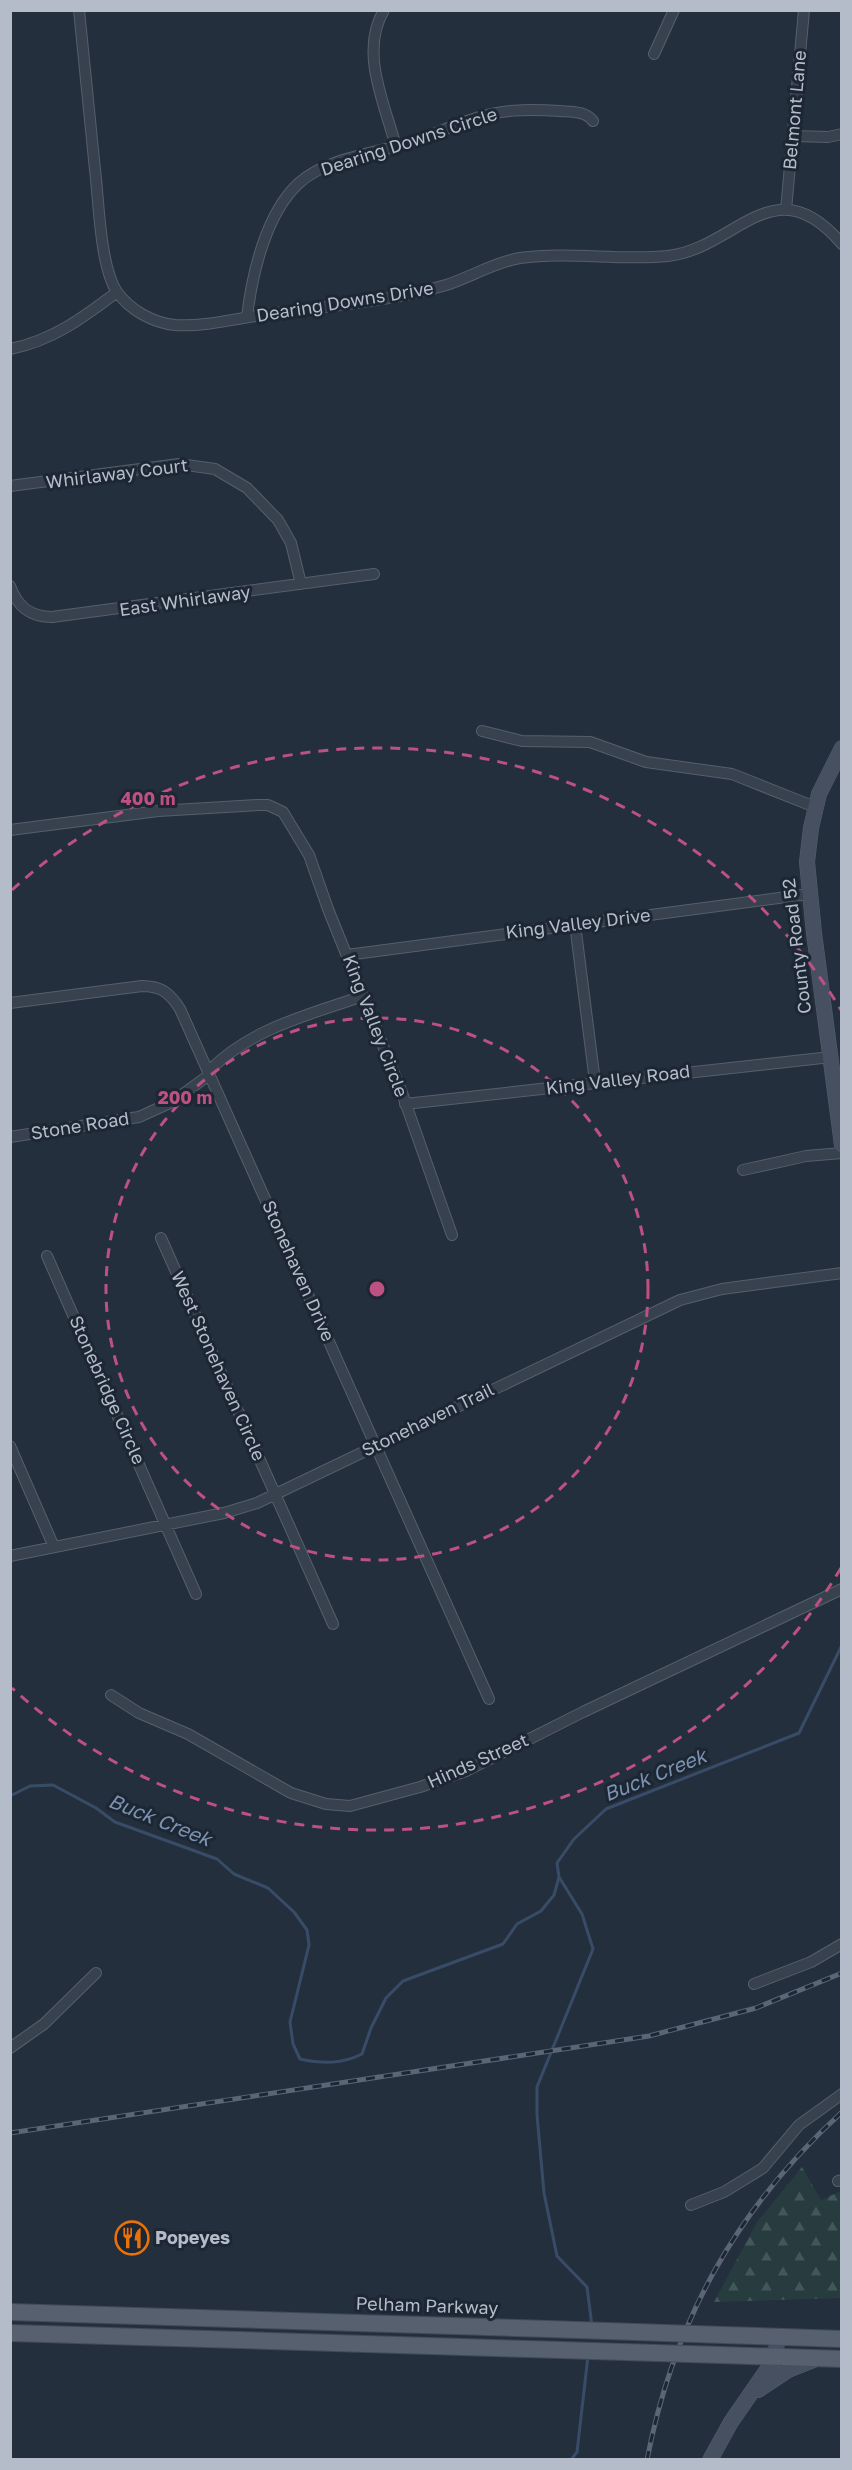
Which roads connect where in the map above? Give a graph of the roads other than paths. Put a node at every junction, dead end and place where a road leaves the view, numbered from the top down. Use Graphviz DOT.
graph roads {
  1 [pos="79,10"];
  2 [pos="384,10"];
  3 [pos="674,10"];
  4 [pos="804,10"];
  5 [pos="654,54"];
  6 [pos="593,121"];
  7 [pos="842,134"];
  8 [pos="794,136"];
  9 [pos="396,147"];
  10 [pos="786,210"];
  11 [pos="842,244"];
  12 [pos="117,292"];
  13 [pos="248,317"];
  14 [pos="10,349"];
  15 [pos="10,486"];
  16 [pos="374,574"];
  17 [pos="301,584"];
  18 [pos="10,586"];
  19 [pos="482,731"];
  20 [pos="842,748"];
  21 [pos="815,807"];
  22 [pos="10,830"];
  23 [pos="809,894"];
  24 [pos="575,924"];
  25 [pos="347,955"];
  26 [pos="363,996"];
  27 [pos="10,1003"];
  28 [pos="835,1058"];
  29 [pos="208,1074"];
  30 [pos="595,1083"];
  31 [pos="405,1104"];
  32 [pos="10,1137"];
  33 [pos="842,1145"];
  34 [pos="842,1153"];
  35 [pos="743,1170"];
  36 [pos="452,1235"];
  37 [pos="160,1238"];
  38 [pos="47,1256"];
  39 [pos="842,1273"];
  40 [pos="10,1446"];
  41 [pos="376,1446"];
  42 [pos="276,1494"];
  43 [pos="165,1525"];
  44 [pos="54,1547"];
  45 [pos="10,1556"];
  46 [pos="842,1589"];
  47 [pos="196,1594"];
  48 [pos="333,1624"];
  49 [pos="111,1695"];
  50 [pos="489,1699"];
  51 [pos="842,1944"];
  52 [pos="96,1973"];
  53 [pos="754,1984"];
  54 [pos="10,2048"];
  55 [pos="842,2094"];
  56 [pos="691,2205"];
  57 [pos="10,2312"];
  58 [pos="143,2316"];
  59 [pos="260,2320"];
  60 [pos="382,2324"];
  61 [pos="10,2333"];
  62 [pos="142,2337"];
  63 [pos="777,2337"];
  64 [pos="842,2339"];
  65 [pos="259,2341"];
  66 [pos="384,2344"];
  67 [pos="776,2357"];
  68 [pos="817,2358"];
  69 [pos="842,2359"];
  70 [pos="745,2402"];
  71 [pos="710,2460"];
  1 -- 12 [label="street, Dearing Downs Drive"];
  2 -- 9 [label="street"];
  3 -- 5 [label="street"];
  4 -- 8 [label="street, Belmont Lane"];
  6 -- 9 [label="street, Dearing Downs Circle"];
  7 -- 8 [label="street"];
  8 -- 10 [label="street, Belmont Lane"];
  9 -- 13 [label="street, Dearing Downs Circle"];
  10 -- 11 [label="street, Dearing Downs Drive"];
  10 -- 13 [label="street, Dearing Downs Drive"];
  12 -- 13 [label="street, Dearing Downs Drive"];
  12 -- 14 [label="street"];
  15 -- 17 [label="street, Whirlaway Court"];
  16 -- 17 [label="street, East Whirlaway"];
  17 -- 18 [label="street, East Whirlaway"];
  19 -- 21 [label="street"];
  20 -- 21 [label="street, County Road 52"];
  21 -- 23 [label="street, County Road 52"];
  22 -- 25 [label="street, King Valley Circle"];
  23 -- 24 [label="street, King Valley Drive"];
  23 -- 28 [label="street, County Road 52"];
  24 -- 25 [label="street, King Valley Drive"];
  24 -- 30 [label="street"];
  25 -- 26 [label="street, King Valley Circle"];
  26 -- 29 [label="street, Stone Road"];
  26 -- 31 [label="street, King Valley Circle"];
  27 -- 29 [label="street, Stonehaven Drive"];
  28 -- 30 [label="street, King Valley Road"];
  28 -- 33 [label="street, County Road 52"];
  29 -- 32 [label="street, Stone Road"];
  29 -- 41 [label="street, Stonehaven Drive"];
  30 -- 31 [label="street, King Valley Road"];
  31 -- 36 [label="street, King Valley Circle"];
  34 -- 35 [label="street"];
  37 -- 42 [label="street, West Stonehaven Circle"];
  38 -- 43 [label="street, Stonebridge Circle"];
  39 -- 41 [label="street, Stonehaven Trail"];
  40 -- 44 [label="street"];
  41 -- 42 [label="street, Stonehaven Trail"];
  41 -- 50 [label="street, Stonehaven Drive"];
  42 -- 43 [label="street, Stonehaven Trail"];
  42 -- 48 [label="street, West Stonehaven Circle"];
  43 -- 44 [label="street, Stonehaven Trail"];
  43 -- 47 [label="street, Stonebridge Circle"];
  44 -- 45 [label="street, Stonehaven Trail"];
  46 -- 49 [label="street, Hinds Street"];
  51 -- 53 [label="street"];
  52 -- 54 [label="street"];
  55 -- 56 [label="street"];
  57 -- 58 [label="main road, Pelham Parkway"];
  58 -- 59 [label="main road, Pelham Parkway"];
  58 -- 62 [label="main road"];
  59 -- 60 [label="main road, Pelham Parkway"];
  59 -- 65 [label="main road"];
  60 -- 63 [label="main road, Pelham Parkway, bridge"];
  60 -- 66 [label="main road"];
  61 -- 62 [label="main road"];
  62 -- 65 [label="main road"];
  63 -- 64 [label="main road, Pelham Parkway"];
  63 -- 67 [label="street"];
  65 -- 66 [label="main road"];
  66 -- 67 [label="main road, bridge"];
  67 -- 68 [label="main road"];
  67 -- 70 [label="street"];
  68 -- 69 [label="main road"];
  68 -- 70 [label="street"];
  70 -- 71 [label="street"];
}
